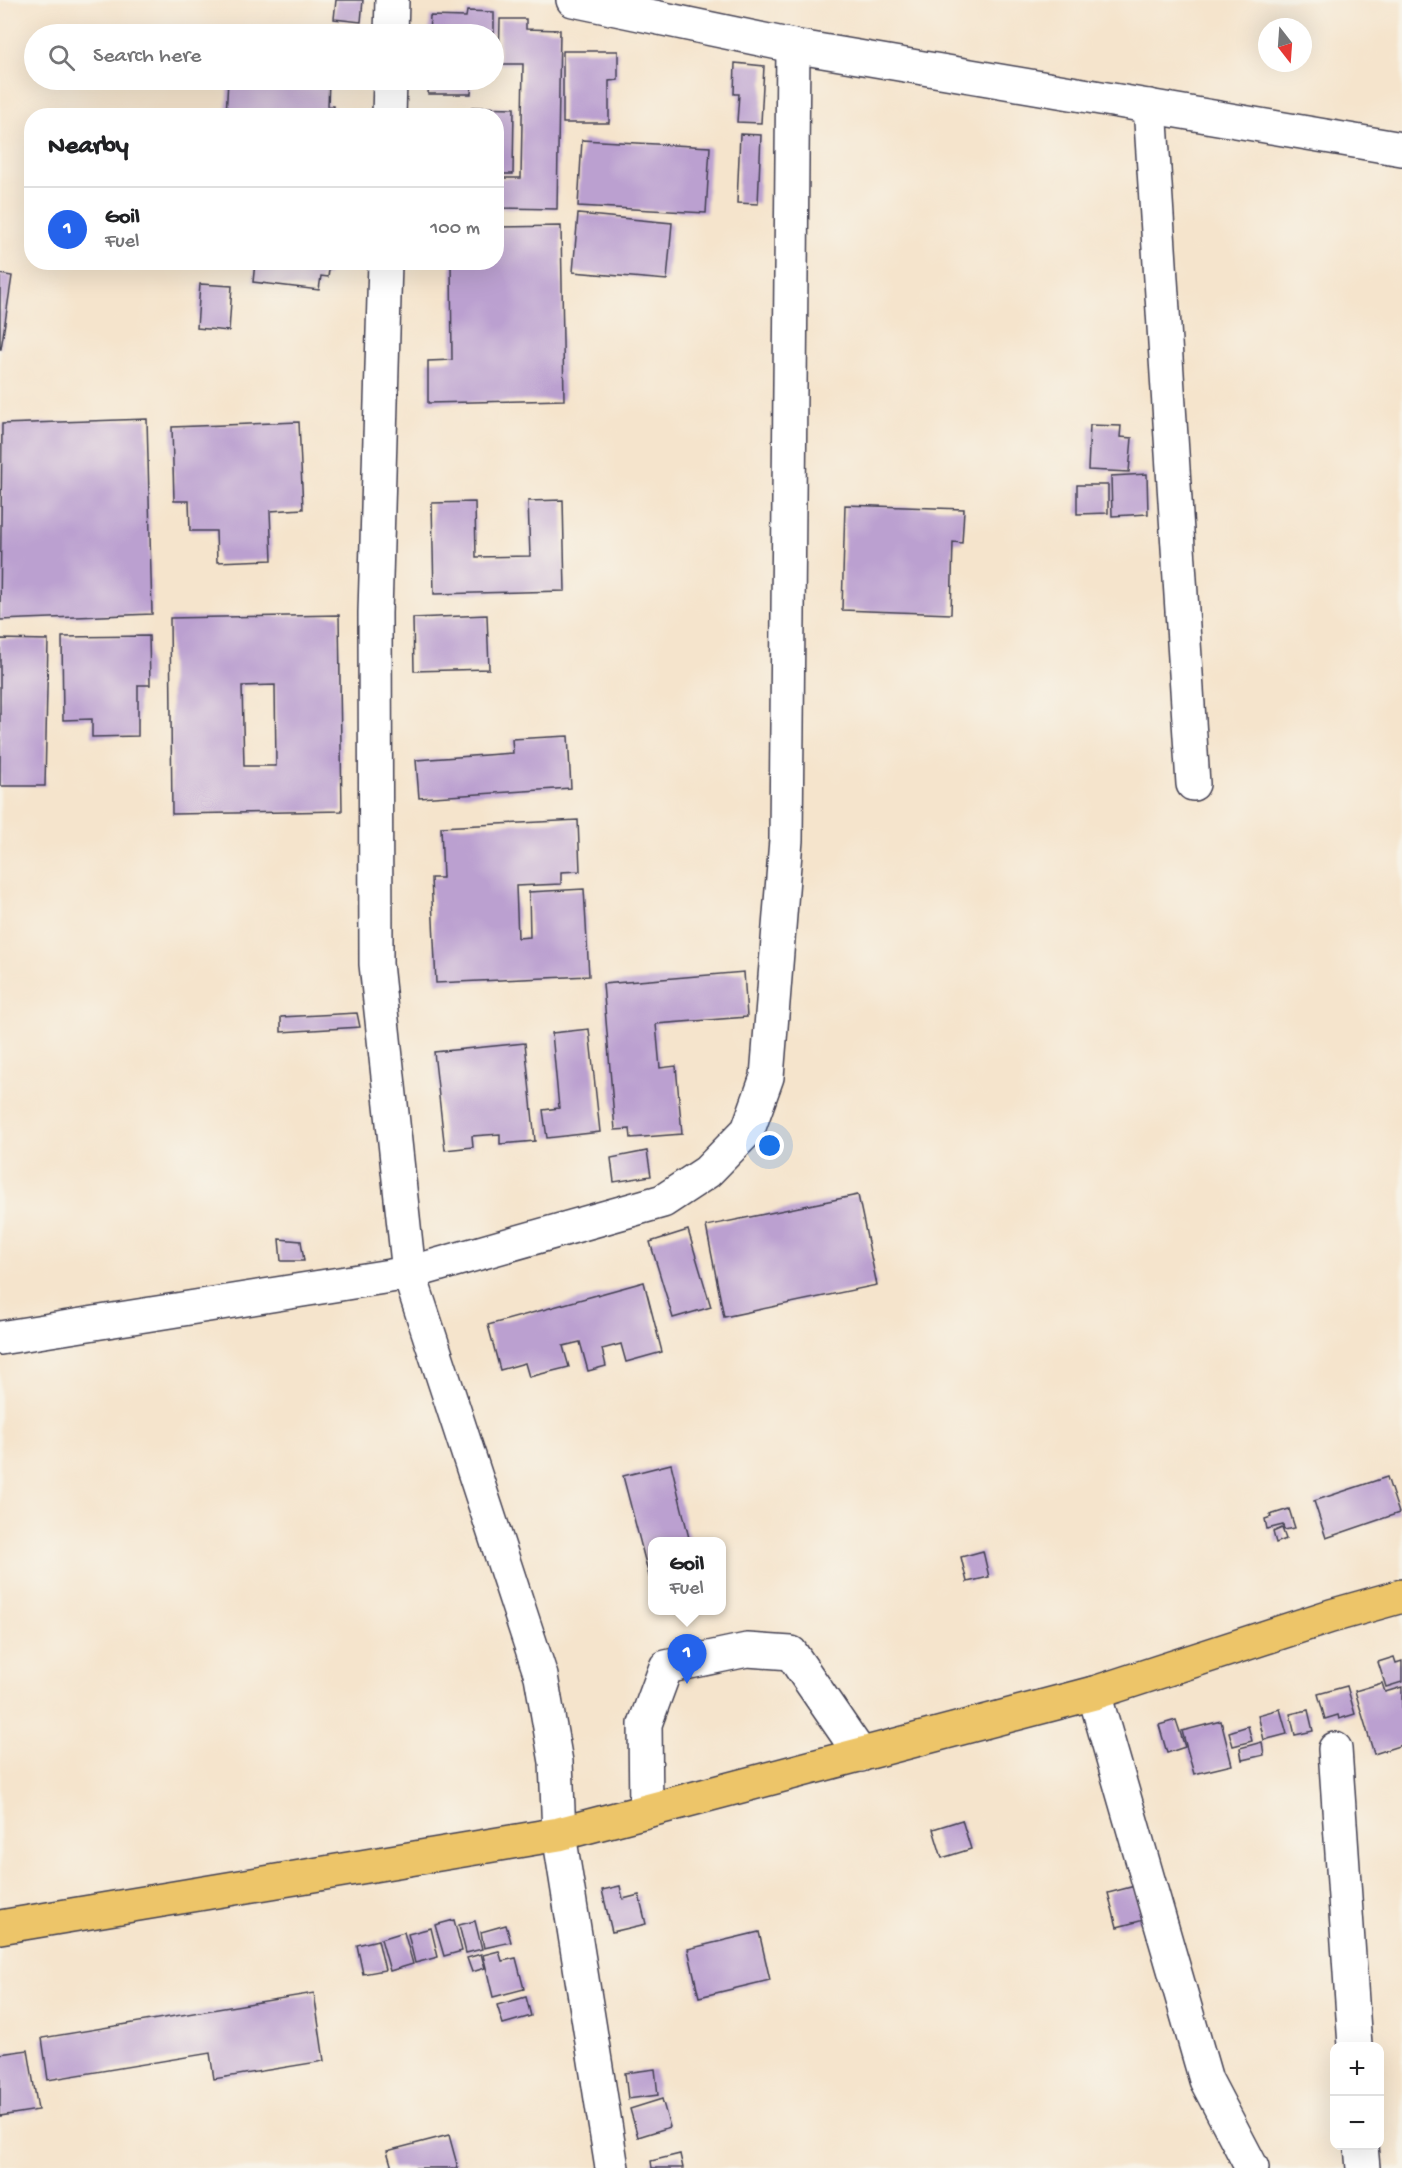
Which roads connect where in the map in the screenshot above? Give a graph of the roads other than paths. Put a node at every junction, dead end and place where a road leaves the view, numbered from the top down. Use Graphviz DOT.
graph roads {
  1 [pos="392,0"];
  2 [pos="573,0"];
  3 [pos="391,24"];
  4 [pos="793,46"];
  5 [pos="390,90"];
  6 [pos="1150,106"];
  7 [pos="389,108"];
  8 [pos="1402,149"];
  9 [pos="385,270"];
  10 [pos="1193,784"];
  11 [pos="409,1273"];
  12 [pos="0,1338"];
  13 [pos="1402,1596"];
  14 [pos="1094,1694"];
  15 [pos="1335,1749"];
  16 [pos="861,1755"];
  17 [pos="646,1811"];
  18 [pos="560,1834"];
  19 [pos="0,1927"];
  20 [pos="1354,2042"];
  21 [pos="1361,2150"];
  22 [pos="612,2168"];
  23 [pos="1252,2168"];
  24 [pos="1363,2168"];
  1 -- 3 [label="street"];
  2 -- 4 [label="street"];
  4 -- 6 [label="street"];
  4 -- 11 [label="street"];
  5 -- 7 [label="street"];
  6 -- 8 [label="street"];
  6 -- 10 [label="street"];
  9 -- 11 [label="street"];
  11 -- 12 [label="street"];
  11 -- 18 [label="street"];
  13 -- 14 [label="highway"];
  14 -- 16 [label="highway"];
  14 -- 23 [label="street"];
  15 -- 20 [label="street"];
  16 -- 17 [label="highway"];
  16 -- 17 [label="street"];
  17 -- 18 [label="highway"];
  18 -- 19 [label="highway"];
  18 -- 22 [label="street"];
  21 -- 24 [label="street"];
}
